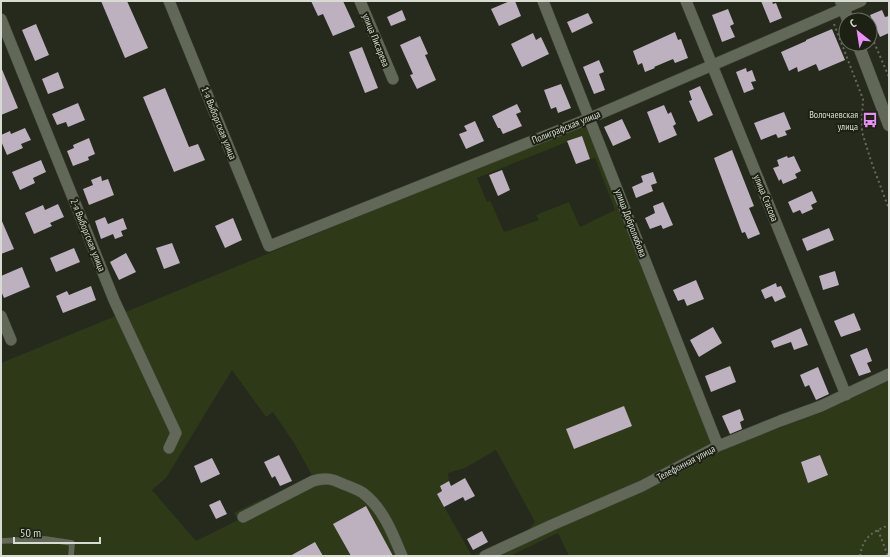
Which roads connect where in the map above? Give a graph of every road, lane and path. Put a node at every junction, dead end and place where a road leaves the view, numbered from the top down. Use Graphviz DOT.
graph roads {
  1 [pos="169,1"];
  2 [pos="360,1"];
  3 [pos="543,1"];
  4 [pos="686,1"];
  5 [pos="861,1"];
  6 [pos="842,4"];
  7 [pos="829,14"];
  8 [pos="1,19"];
  9 [pos="861,52"];
  10 [pos="878,52"];
  11 [pos="712,64"];
  12 [pos="889,77"];
  13 [pos="393,80"];
  14 [pos="590,118"];
  15 [pos="889,125"];
  16 [pos="889,209"];
  17 [pos="269,246"];
  18 [pos="1,316"];
  19 [pos="11,340"];
  20 [pos="889,374"];
  21 [pos="846,395"];
  22 [pos="718,446"];
  23 [pos="169,448"];
  24 [pos="243,517"];
  25 [pos="889,525"];
  26 [pos="878,530"];
  27 [pos="1,540"];
  28 [pos="71,556"];
  29 [pos="402,556"];
  30 [pos="485,556"];
  31 [pos="860,556"];
  32 [pos="888,556"];
  1 -- 17 [label="street, 1-я Выборгская улица"];
  2 -- 13 [label="street, улица Писарева"];
  3 -- 14 [label="street, улица Добролюбова"];
  4 -- 11 [label="street, улица Стасова"];
  5 -- 6 [label="street, Полиграфская улица"];
  6 -- 7 [label="street, Полиграфская улица"];
  7 -- 11 [label="street, Полиграфская улица"];
  7 -- 16 [label="path"];
  8 -- 23 [label="street, 2-я Выборгская улица"];
  9 -- 15 [label="street"];
  10 -- 12 [label="path"];
  11 -- 14 [label="street, Полиграфская улица"];
  11 -- 21 [label="street, улица Стасова"];
  14 -- 17 [label="street, Полиграфская улица"];
  14 -- 22 [label="street, улица Добролюбова"];
  18 -- 19 [label="street"];
  20 -- 21 [label="street, Телефонная улица"];
  21 -- 22 [label="street, Телефонная улица"];
  22 -- 30 [label="street, Телефонная улица"];
  24 -- 29 [label="street"];
  25 -- 26 [label="path"];
  26 -- 31 [label="path"];
  26 -- 32 [label="path"];
  27 -- 28 [label="lane"];
}
